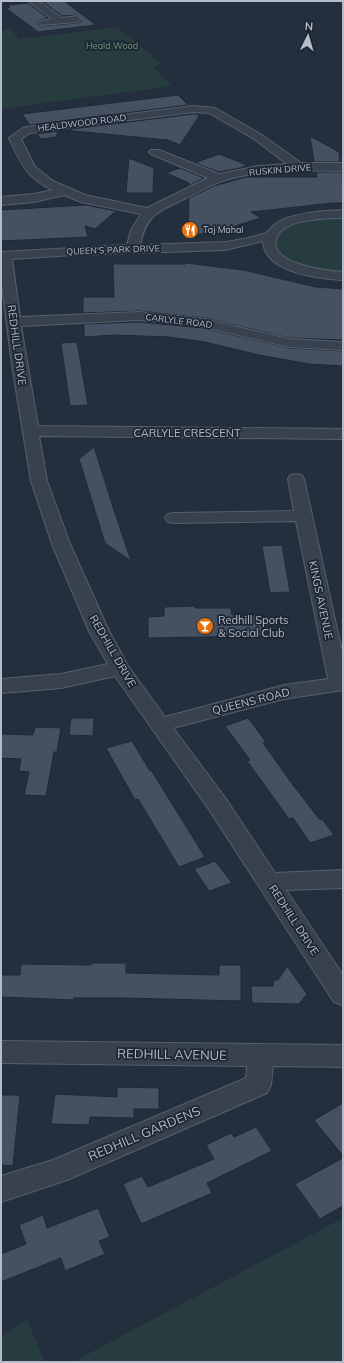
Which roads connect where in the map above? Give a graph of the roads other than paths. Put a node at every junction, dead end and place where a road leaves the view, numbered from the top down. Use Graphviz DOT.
graph roads {
  1 [pos="33,1"];
  2 [pos="77,19"];
  3 [pos="60,21"];
  4 [pos="44,23"];
  5 [pos="155,152"];
  6 [pos="298,166"];
  7 [pos="343,167"];
  8 [pos="218,178"];
  9 [pos="66,191"];
  10 [pos="1,201"];
  11 [pos="149,212"];
  12 [pos="343,214"];
  13 [pos="272,234"];
  14 [pos="225,246"];
  15 [pos="133,248"];
  16 [pos="275,255"];
  17 [pos="3,256"];
  18 [pos="343,276"];
  19 [pos="14,322"];
  20 [pos="343,346"];
  21 [pos="30,431"];
  22 [pos="343,434"];
  23 [pos="296,479"];
  24 [pos="304,516"];
  25 [pos="174,518"];
  26 [pos="120,668"];
  27 [pos="341,683"];
  28 [pos="1,686"];
  29 [pos="160,725"];
  30 [pos="343,879"];
  31 [pos="269,882"];
  32 [pos="343,995"];
  33 [pos="1,1052"];
  34 [pos="261,1055"];
  35 [pos="343,1056"];
  36 [pos="1,1189"];
  1 -- 3 [label="street"];
  2 -- 3 [label="street"];
  3 -- 4 [label="street"];
  5 -- 8 [label="street"];
  6 -- 7 [label="street, RUSKIN DRIVE"];
  6 -- 8 [label="street, RUSKIN DRIVE"];
  6 -- 9 [label="street, HEALDWOOD ROAD"];
  8 -- 11 [label="street, RUSKIN DRIVE"];
  9 -- 10 [label="street"];
  9 -- 11 [label="street, HEALDWOOD ROAD"];
  11 -- 15 [label="street"];
  12 -- 13 [label="street, QUEEN'S PARK DRIVE"];
  13 -- 14 [label="street, QUEEN'S PARK DRIVE"];
  13 -- 16 [label="street"];
  14 -- 15 [label="street, QUEEN'S PARK DRIVE"];
  14 -- 16 [label="street, QUEEN'S PARK DRIVE"];
  15 -- 17 [label="street, QUEEN'S PARK DRIVE"];
  16 -- 18 [label="street, QUEEN'S PARK DRIVE"];
  17 -- 19 [label="street, REDHILL DRIVE"];
  19 -- 20 [label="street, CARLYLE ROAD"];
  19 -- 21 [label="street, REDHILL DRIVE"];
  21 -- 22 [label="street, CARLYLE CRESCENT"];
  21 -- 26 [label="street, REDHILL DRIVE"];
  23 -- 24 [label="street, KINGS AVENUE"];
  24 -- 25 [label="street"];
  24 -- 27 [label="street, KINGS AVENUE"];
  26 -- 28 [label="street"];
  26 -- 29 [label="street, REDHILL DRIVE"];
  27 -- 29 [label="street, QUEENS ROAD"];
  29 -- 31 [label="street, REDHILL DRIVE"];
  30 -- 31 [label="street"];
  31 -- 32 [label="street, REDHILL DRIVE"];
  33 -- 34 [label="street, REDHILL AVENUE"];
  34 -- 35 [label="street, REDHILL AVENUE"];
  34 -- 36 [label="street, REDHILL GARDENS"];
}
